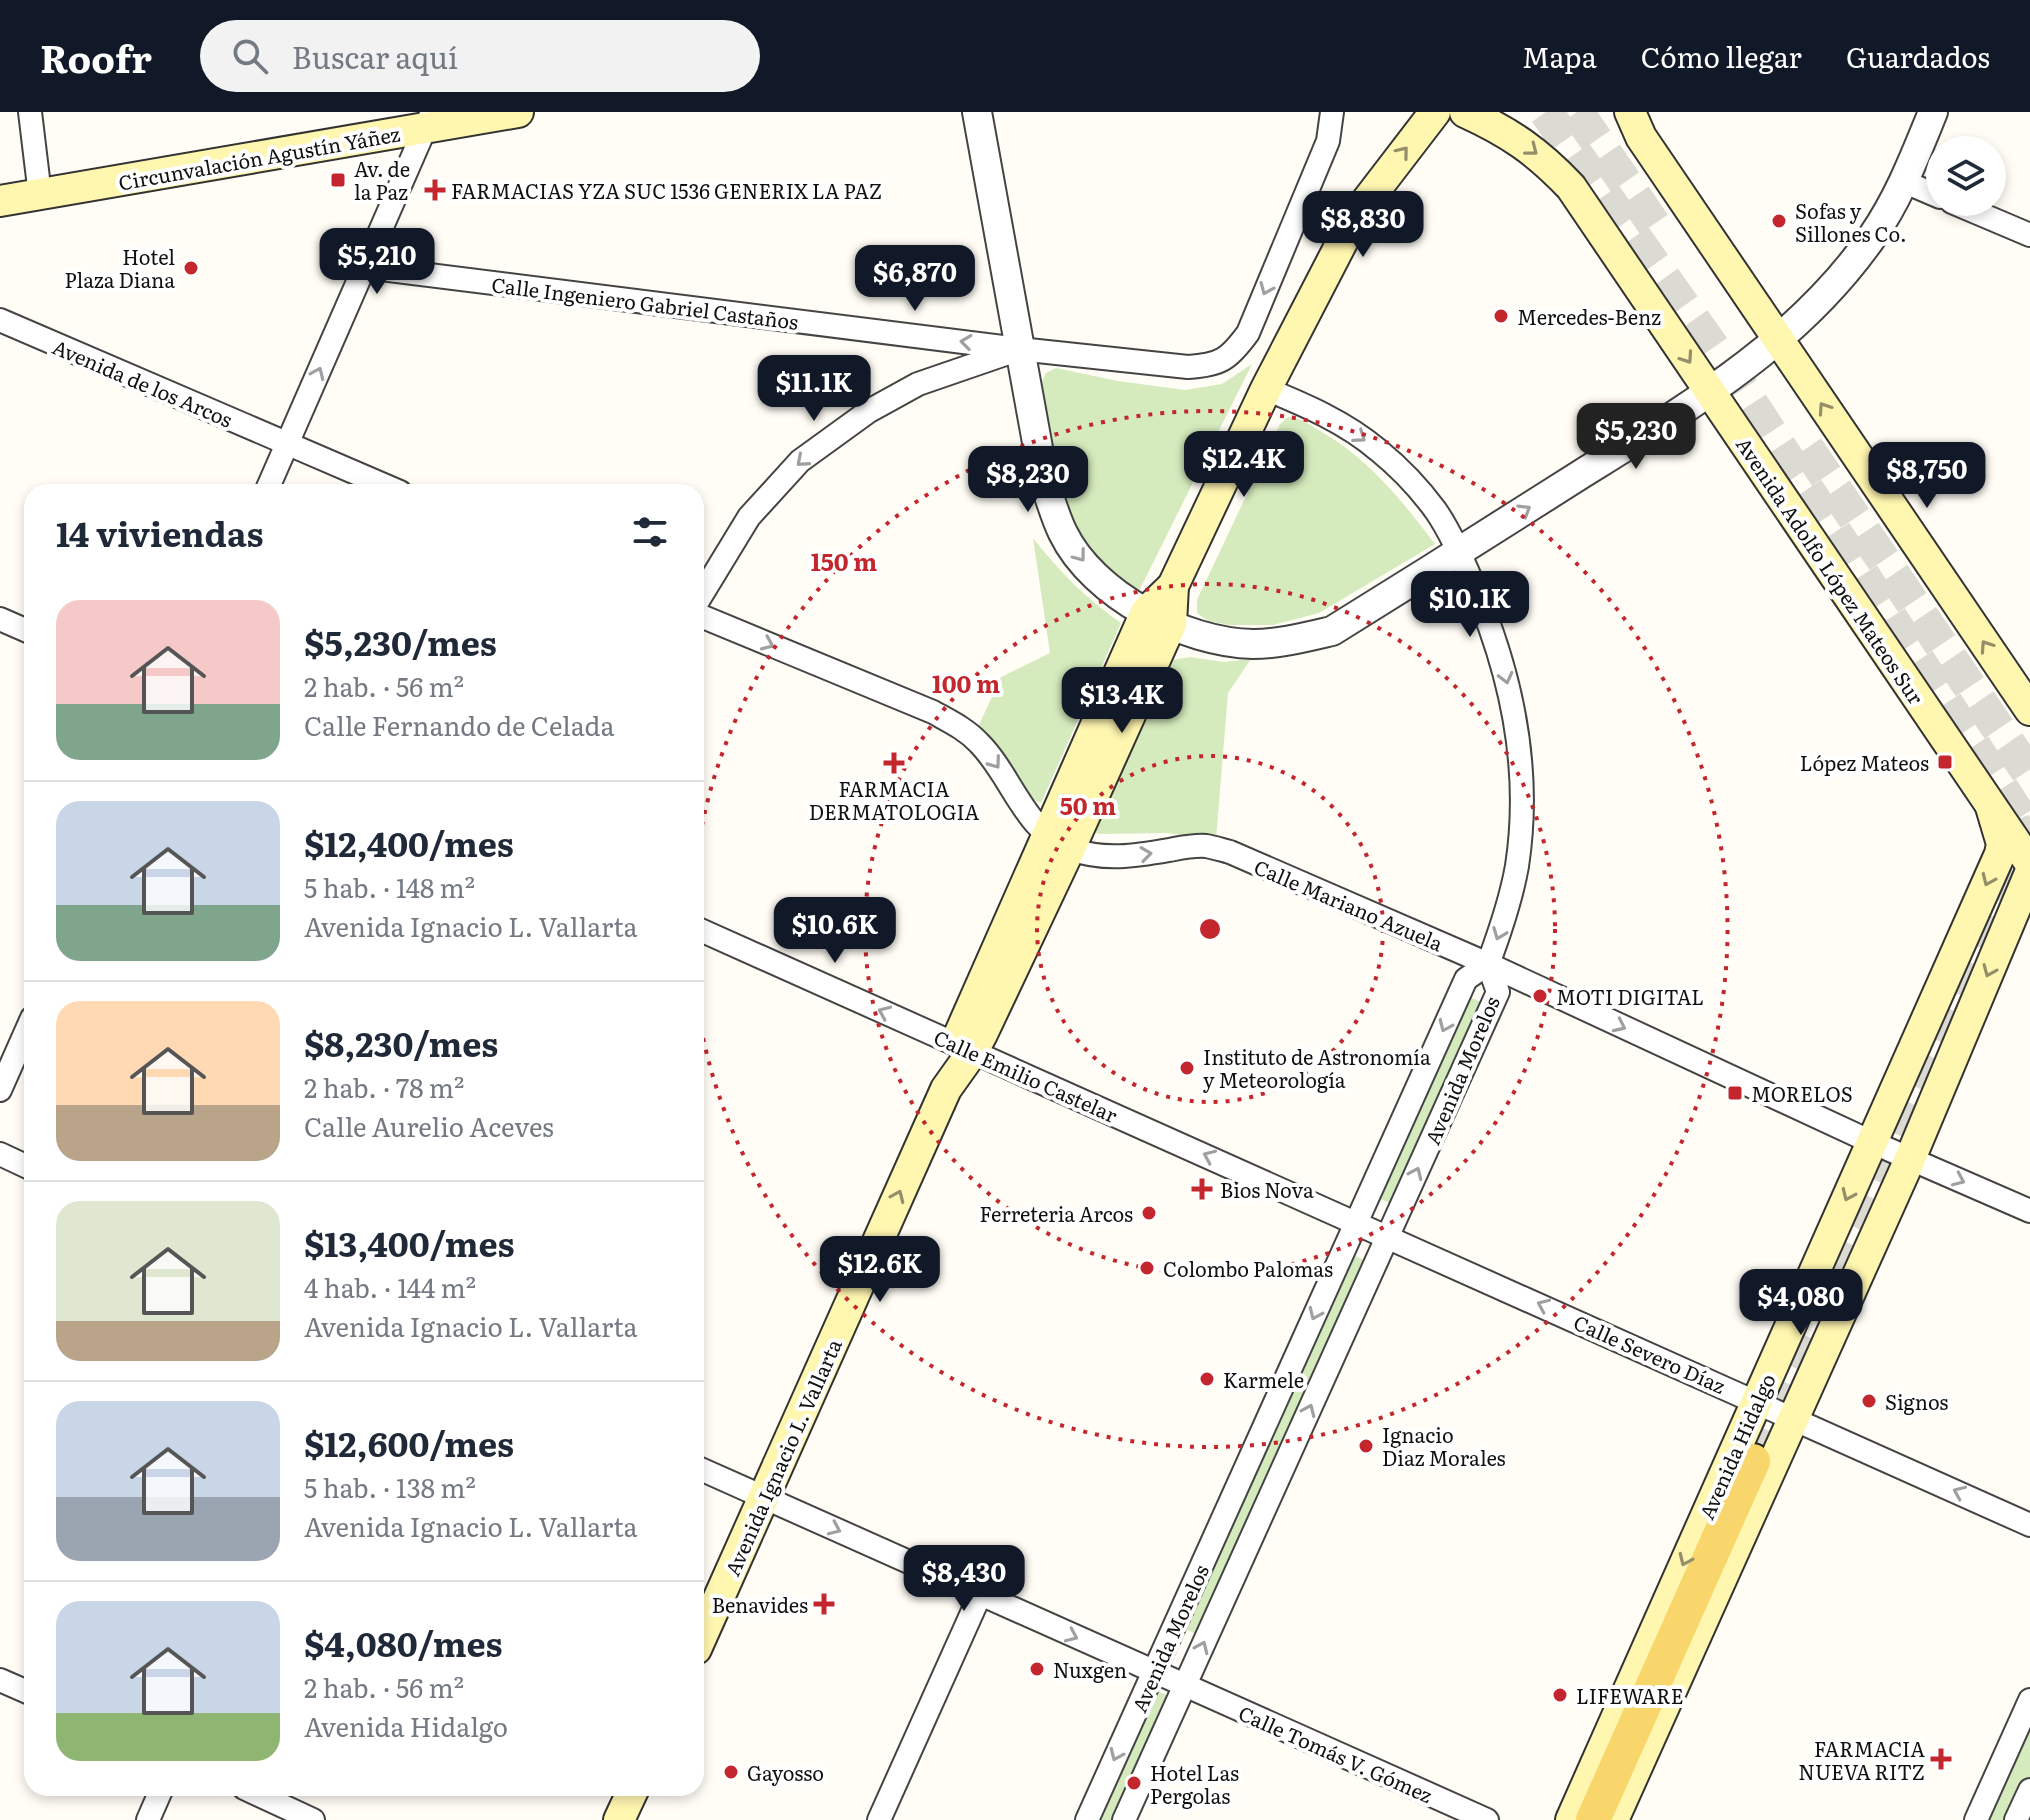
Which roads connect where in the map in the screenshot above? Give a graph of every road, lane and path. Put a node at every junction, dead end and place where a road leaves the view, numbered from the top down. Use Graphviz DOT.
graph roads {
  1 [pos="30,112"];
  2 [pos="518,112"];
  3 [pos="977,112"];
  4 [pos="1332,112"];
  5 [pos="1435,112"];
  6 [pos="1465,112"];
  7 [pos="1630,112"];
  8 [pos="1933,112"];
  9 [pos="428,120"];
  10 [pos="1905,182"];
  11 [pos="1926,191"];
  12 [pos="40,195"];
  13 [pos="0,201"];
  14 [pos="1985,216"];
  15 [pos="2030,235"];
  16 [pos="365,267"];
  17 [pos="0,320"];
  18 [pos="1778,340"];
  19 [pos="1019,349"];
  20 [pos="1266,389"];
  21 [pos="1711,393"];
  22 [pos="287,445"];
  23 [pos="270,484"];
  24 [pos="381,484"];
  25 [pos="1459,552"];
  26 [pos="704,591"];
  27 [pos="704,617"];
  28 [pos="1159,618"];
  29 [pos="0,619"];
  30 [pos="24,630"];
  31 [pos="2030,710"];
  32 [pos="1991,807"];
  33 [pos="1059,842"];
  34 [pos="2030,863"];
  35 [pos="2030,873"];
  36 [pos="704,932"];
  37 [pos="1488,964"];
  38 [pos="24,1036"];
  39 [pos="964,1048"];
  40 [pos="0,1090"];
  41 [pos="1872,1142"];
  42 [pos="0,1154"];
  43 [pos="1910,1159"];
  44 [pos="24,1165"];
  45 [pos="2030,1211"];
  46 [pos="1357,1222"];
  47 [pos="1388,1236"];
  48 [pos="1756,1400"];
  49 [pos="1794,1418"];
  50 [pos="1753,1461"];
  51 [pos="704,1471"];
  52 [pos="764,1497"];
  53 [pos="2030,1525"];
  54 [pos="980,1595"];
  55 [pos="704,1631"];
  56 [pos="1153,1672"];
  57 [pos="0,1680"];
  58 [pos="1184,1686"];
  59 [pos="24,1690"];
  60 [pos="2030,1700"];
  61 [pos="2030,1790"];
  62 [pos="158,1796"];
  63 [pos="261,1796"];
  64 [pos="630,1796"];
  65 [pos="148,1820"];
  66 [pos="313,1820"];
  67 [pos="619,1820"];
  68 [pos="879,1820"];
  69 [pos="1087,1820"];
  70 [pos="1124,1820"];
  71 [pos="1487,1820"];
  72 [pos="1571,1820"];
  73 [pos="1593,1820"];
  74 [pos="1613,1820"];
  75 [pos="1976,1820"];
  76 [pos="2016,1820"];
  1 -- 12 [label="street"];
  2 -- 9 [label="main road, Circunvalación Agustín Yáñez"];
  3 -- 19 [label="street"];
  4 -- 19 [label="street, Calle Ingeniero Gabriel Castaños, one-way"];
  20 -- 5 [label="main road, Avenida Ignacio L. Vallarta, one-way"];
  6 -- 21 [label="main road, Avenida Adolfo López Mateos Sur, one-way"];
  7 -- 18 [label="main road"];
  8 -- 10 [label="street"];
  9 -- 12 [label="main road, Circunvalación Agustín Yáñez"];
  9 -- 16 [label="street"];
  10 -- 11 [label="street"];
  10 -- 18 [label="street"];
  12 -- 13 [label="main road, Circunvalación Agustín Yáñez"];
  14 -- 15 [label="street"];
  19 -- 16 [label="street, Calle Ingeniero Gabriel Castaños, one-way"];
  22 -- 16 [label="street, one-way"];
  17 -- 22 [label="street, Avenida de los Arcos"];
  18 -- 21 [label="street"];
  31 -- 18 [label="main road, one-way"];
  19 -- 26 [label="street, one-way"];
  19 -- 28 [label="street, one-way"];
  20 -- 25 [label="street, one-way"];
  20 -- 28 [label="main road, Avenida Ignacio L. Vallarta"];
  25 -- 21 [label="street, one-way"];
  21 -- 32 [label="main road, Avenida Adolfo López Mateos Sur"];
  22 -- 23 [label="street"];
  22 -- 24 [label="street"];
  25 -- 28 [label="street"];
  25 -- 37 [label="street, one-way"];
  27 -- 33 [label="street, one-way"];
  28 -- 33 [label="main road, Avenida Ignacio L. Vallarta"];
  29 -- 30 [label="street"];
  32 -- 34 [label="main road, Avenida Adolfo López Mateos Sur"];
  32 -- 41 [label="main road, Avenida Hidalgo, one-way"];
  33 -- 37 [label="street, Calle Mariano Azuela, one-way"];
  33 -- 39 [label="main road, Avenida Ignacio L. Vallarta"];
  35 -- 43 [label="main road, Avenida Hidalgo, one-way"];
  39 -- 36 [label="street, Calle Emilio Castelar, one-way"];
  37 -- 41 [label="street, Calle Mariano Azuela, one-way"];
  37 -- 46 [label="street, Avenida Morelos, one-way"];
  47 -- 37 [label="street, Avenida Morelos, one-way"];
  38 -- 40 [label="street"];
  46 -- 39 [label="street, Calle Emilio Castelar, one-way"];
  52 -- 39 [label="main road, Avenida Ignacio L. Vallarta, one-way"];
  41 -- 43 [label="street, Calle Mariano Azuela"];
  41 -- 48 [label="main road, Avenida Hidalgo, one-way"];
  42 -- 44 [label="street"];
  43 -- 45 [label="street, Calle Mariano Azuela, one-way"];
  43 -- 49 [label="main road, Avenida Hidalgo"];
  46 -- 47 [label="street, Calle Severo Díaz"];
  46 -- 56 [label="street, Avenida Morelos, one-way"];
  48 -- 47 [label="street, Calle Severo Díaz, one-way"];
  58 -- 47 [label="street, Avenida Morelos, one-way"];
  48 -- 49 [label="street, Calle Severo Díaz"];
  48 -- 72 [label="main road, Avenida Hidalgo, one-way"];
  53 -- 49 [label="street, Calle Severo Díaz, one-way"];
  49 -- 74 [label="main road, Avenida Hidalgo"];
  50 -- 73 [label="main road"];
  51 -- 52 [label="street, Calle Tomás V. Gómez"];
  52 -- 54 [label="street, Calle Tomás V. Gómez, one-way"];
  52 -- 55 [label="main road, Avenida Ignacio L. Vallarta"];
  54 -- 56 [label="street, Calle Tomás V. Gómez, one-way"];
  54 -- 68 [label="street"];
  56 -- 58 [label="street, Calle Tomás V. Gómez"];
  56 -- 69 [label="street, Avenida Morelos, one-way"];
  57 -- 59 [label="street"];
  58 -- 70 [label="street, Avenida Morelos"];
  58 -- 71 [label="street, Calle Tomás V. Gómez"];
  60 -- 75 [label="street"];
  61 -- 76 [label="street"];
  62 -- 65 [label="street"];
  63 -- 66 [label="street"];
  64 -- 67 [label="main road"];
}
